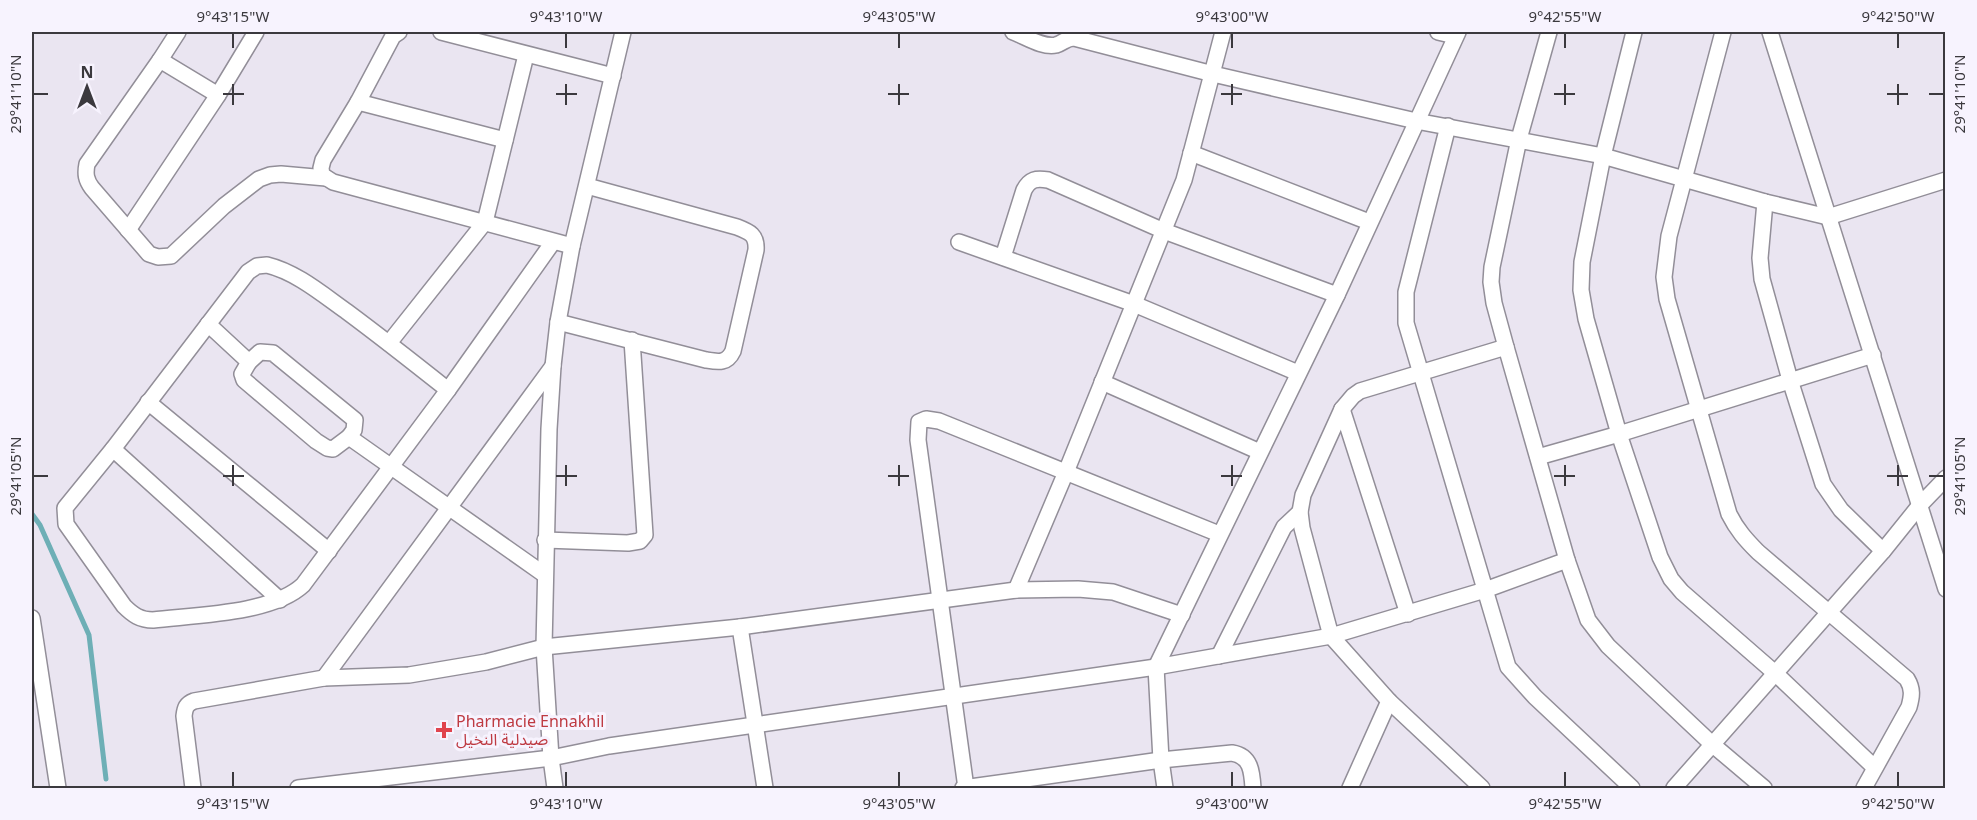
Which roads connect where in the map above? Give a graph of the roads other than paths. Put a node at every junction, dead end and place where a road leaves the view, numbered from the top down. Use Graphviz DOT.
graph roads {
  1 [pos="178,32"];
  2 [pos="256,32"];
  3 [pos="399,32"];
  4 [pos="441,32"];
  5 [pos="623,32"];
  6 [pos="1013,32"];
  7 [pos="1223,32"];
  8 [pos="1438,32"];
  9 [pos="1549,32"];
  10 [pos="1634,32"];
  11 [pos="1723,32"];
  12 [pos="1770,32"];
  13 [pos="1457,34"];
  14 [pos="526,55"];
  15 [pos="160,60"];
  16 [pos="1213,74"];
  17 [pos="613,76"];
  18 [pos="218,95"];
  19 [pos="358,102"];
  20 [pos="1416,121"];
  21 [pos="1448,126"];
  22 [pos="1519,139"];
  23 [pos="505,140"];
  24 [pos="1191,153"];
  25 [pos="1603,156"];
  26 [pos="326,178"];
  27 [pos="1685,178"];
  28 [pos="1946,180"];
  29 [pos="587,186"];
  30 [pos="1765,201"];
  31 [pos="1828,217"];
  32 [pos="485,222"];
  33 [pos="1369,222"];
  34 [pos="128,230"];
  35 [pos="1164,231"];
  36 [pos="553,242"];
  37 [pos="959,242"];
  38 [pos="572,246"];
  39 [pos="1003,257"];
  40 [pos="1337,295"];
  41 [pos="1134,304"];
  42 [pos="558,322"];
  43 [pos="208,324"];
  44 [pos="632,340"];
  45 [pos="389,343"];
  46 [pos="1506,347"];
  47 [pos="1873,355"];
  48 [pos="249,362"];
  49 [pos="554,366"];
  50 [pos="1298,373"];
  51 [pos="1420,374"];
  52 [pos="1790,380"];
  53 [pos="1102,382"];
  54 [pos="448,390"];
  55 [pos="148,402"];
  56 [pos="1342,409"];
  57 [pos="1699,409"];
  58 [pos="1619,434"];
  59 [pos="349,437"];
  60 [pos="113,449"];
  61 [pos="1260,452"];
  62 [pos="1538,457"];
  63 [pos="392,468"];
  64 [pos="1066,472"];
  65 [pos="1946,478"];
  66 [pos="1920,505"];
  67 [pos="451,507"];
  68 [pos="1300,512"];
  69 [pos="1219,534"];
  70 [pos="545,540"];
  71 [pos="329,551"];
  72 [pos="1883,551"];
  73 [pos="1567,560"];
  74 [pos="545,574"];
  75 [pos="1946,589"];
  76 [pos="1016,590"];
  77 [pos="1485,590"];
  78 [pos="940,599"];
  79 [pos="280,600"];
  80 [pos="1827,613"];
  81 [pos="1408,614"];
  82 [pos="1182,615"];
  83 [pos="32,618"];
  84 [pos="740,627"];
  85 [pos="1331,636"];
  86 [pos="544,647"];
  87 [pos="34,649"];
  88 [pos="1219,656"];
  89 [pos="1156,667"];
  90 [pos="1775,673"];
  91 [pos="324,678"];
  92 [pos="953,697"];
  93 [pos="1389,701"];
  94 [pos="755,725"];
  95 [pos="1713,745"];
  96 [pos="551,758"];
  97 [pos="1161,760"];
  98 [pos="1874,767"];
  99 [pos="965,788"];
  100 [pos="58,789"];
  101 [pos="193,789"];
  102 [pos="298,789"];
  103 [pos="555,789"];
  104 [pos="765,789"];
  105 [pos="1165,789"];
  106 [pos="1253,789"];
  107 [pos="1350,789"];
  108 [pos="1482,789"];
  109 [pos="1632,789"];
  110 [pos="1674,789"];
  111 [pos="1764,789"];
  112 [pos="1864,789"];
  1 -- 15 [label="street"];
  2 -- 18 [label="street"];
  3 -- 19 [label="street"];
  4 -- 14 [label="street"];
  5 -- 17 [label="street"];
  6 -- 16 [label="street"];
  7 -- 16 [label="street"];
  8 -- 13 [label="street"];
  9 -- 22 [label="street"];
  10 -- 25 [label="street"];
  11 -- 27 [label="street"];
  12 -- 31 [label="street"];
  13 -- 20 [label="street"];
  14 -- 17 [label="street"];
  14 -- 23 [label="street"];
  15 -- 18 [label="street"];
  15 -- 34 [label="street"];
  16 -- 20 [label="street"];
  16 -- 24 [label="street"];
  17 -- 29 [label="street"];
  18 -- 34 [label="street"];
  19 -- 23 [label="street"];
  19 -- 26 [label="street"];
  20 -- 21 [label="street"];
  20 -- 33 [label="street"];
  21 -- 22 [label="street"];
  21 -- 51 [label="street"];
  22 -- 25 [label="street"];
  22 -- 46 [label="street"];
  23 -- 32 [label="street"];
  24 -- 33 [label="street"];
  24 -- 35 [label="street"];
  25 -- 27 [label="street"];
  25 -- 58 [label="street"];
  26 -- 32 [label="street"];
  26 -- 34 [label="street"];
  27 -- 30 [label="street"];
  27 -- 57 [label="street"];
  28 -- 31 [label="street"];
  29 -- 38 [label="street"];
  29 -- 44 [label="street"];
  30 -- 31 [label="street"];
  30 -- 52 [label="street"];
  31 -- 47 [label="street"];
  32 -- 36 [label="street"];
  32 -- 45 [label="street"];
  33 -- 40 [label="street"];
  35 -- 39 [label="street"];
  35 -- 40 [label="street"];
  35 -- 41 [label="street"];
  36 -- 38 [label="street"];
  36 -- 54 [label="street"];
  37 -- 39 [label="street"];
  38 -- 42 [label="street"];
  39 -- 41 [label="street"];
  40 -- 50 [label="street"];
  41 -- 50 [label="street"];
  41 -- 53 [label="street"];
  42 -- 44 [label="street"];
  42 -- 49 [label="street"];
  43 -- 45 [label="street"];
  43 -- 48 [label="street"];
  43 -- 55 [label="street"];
  44 -- 70 [label="street"];
  45 -- 54 [label="street"];
  46 -- 51 [label="street"];
  46 -- 62 [label="street"];
  47 -- 52 [label="street"];
  47 -- 66 [label="street"];
  48 -- 59 [label="street"];
  48 -- 59 [label="street"];
  49 -- 67 [label="street"];
  49 -- 70 [label="street"];
  50 -- 61 [label="street"];
  51 -- 56 [label="street"];
  51 -- 77 [label="street"];
  52 -- 57 [label="street"];
  52 -- 72 [label="street"];
  53 -- 61 [label="street"];
  53 -- 64 [label="street"];
  54 -- 63 [label="street"];
  55 -- 60 [label="street"];
  55 -- 71 [label="street"];
  56 -- 68 [label="street"];
  56 -- 81 [label="street"];
  57 -- 58 [label="street"];
  57 -- 80 [label="street"];
  58 -- 62 [label="street"];
  58 -- 90 [label="street"];
  59 -- 63 [label="street"];
  60 -- 79 [label="street"];
  60 -- 79 [label="street"];
  61 -- 69 [label="street"];
  62 -- 73 [label="street"];
  63 -- 67 [label="street"];
  63 -- 71 [label="street"];
  64 -- 69 [label="street"];
  64 -- 76 [label="street"];
  64 -- 78 [label="street"];
  65 -- 66 [label="street"];
  66 -- 72 [label="street"];
  66 -- 75 [label="street"];
  67 -- 74 [label="street"];
  67 -- 91 [label="street"];
  68 -- 85 [label="street"];
  68 -- 88 [label="street"];
  69 -- 82 [label="street"];
  70 -- 74 [label="street"];
  71 -- 79 [label="street"];
  72 -- 80 [label="street"];
  73 -- 77 [label="street"];
  73 -- 95 [label="street"];
  74 -- 86 [label="street"];
  76 -- 78 [label="street"];
  76 -- 82 [label="street"];
  77 -- 81 [label="street"];
  77 -- 109 [label="street"];
  78 -- 84 [label="street"];
  78 -- 92 [label="street"];
  80 -- 90 [label="street"];
  80 -- 98 [label="street"];
  81 -- 85 [label="street"];
  82 -- 89 [label="street"];
  83 -- 87 [label="street"];
  84 -- 86 [label="street"];
  84 -- 94 [label="street"];
  85 -- 88 [label="street"];
  85 -- 93 [label="street"];
  86 -- 91 [label="street"];
  86 -- 96 [label="street"];
  87 -- 100 [label="street"];
  88 -- 89 [label="street"];
  89 -- 92 [label="street"];
  89 -- 97 [label="street"];
  90 -- 95 [label="street"];
  90 -- 98 [label="street"];
  91 -- 101 [label="street"];
  92 -- 94 [label="street"];
  92 -- 99 [label="street"];
  93 -- 107 [label="street"];
  93 -- 108 [label="street"];
  94 -- 96 [label="street"];
  94 -- 104 [label="street"];
  95 -- 110 [label="street"];
  95 -- 111 [label="street"];
  96 -- 102 [label="street"];
  96 -- 103 [label="street"];
  97 -- 99 [label="street"];
  97 -- 105 [label="street"];
  97 -- 106 [label="street"];
  98 -- 112 [label="street"];
}
